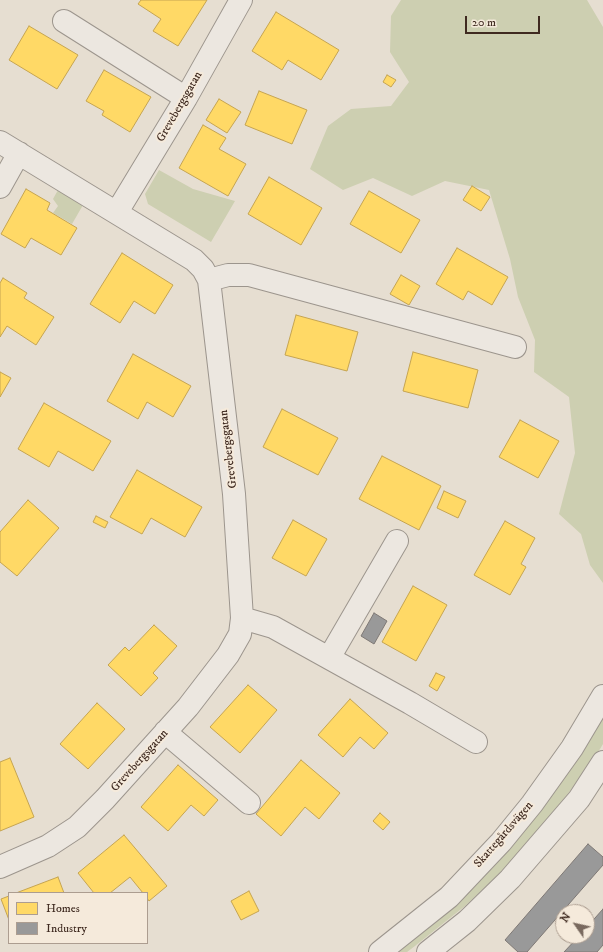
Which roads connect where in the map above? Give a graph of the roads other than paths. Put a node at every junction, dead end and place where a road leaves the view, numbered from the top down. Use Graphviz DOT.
graph roads {
  1 [pos="241,0"];
  2 [pos="64,21"];
  3 [pos="186,98"];
  4 [pos="0,142"];
  5 [pos="20,153"];
  6 [pos="0,187"];
  7 [pos="117,212"];
  8 [pos="209,280"];
  9 [pos="515,347"];
  10 [pos="396,542"];
  11 [pos="242,618"];
  12 [pos="329,658"];
  13 [pos="603,696"];
  14 [pos="165,732"];
  15 [pos="476,742"];
  16 [pos="603,762"];
  17 [pos="249,803"];
  18 [pos="0,867"];
  19 [pos="380,952"];
  20 [pos="428,952"];
  1 -- 3 [label="street, Grevebergsgatan"];
  2 -- 3 [label="street"];
  3 -- 7 [label="street, Grevebergsgatan"];
  4 -- 5 [label="street, Grevebergsgatan"];
  5 -- 6 [label="street"];
  5 -- 7 [label="street, Grevebergsgatan"];
  7 -- 8 [label="street, Grevebergsgatan"];
  8 -- 9 [label="street"];
  8 -- 11 [label="street, Grevebergsgatan"];
  10 -- 12 [label="street"];
  11 -- 12 [label="street"];
  11 -- 14 [label="street, Grevebergsgatan"];
  12 -- 15 [label="street"];
  13 -- 19 [label="street, Skattegårdsvägen"];
  14 -- 17 [label="street"];
  14 -- 18 [label="street, Grevebergsgatan"];
  16 -- 20 [label="street"];
}
